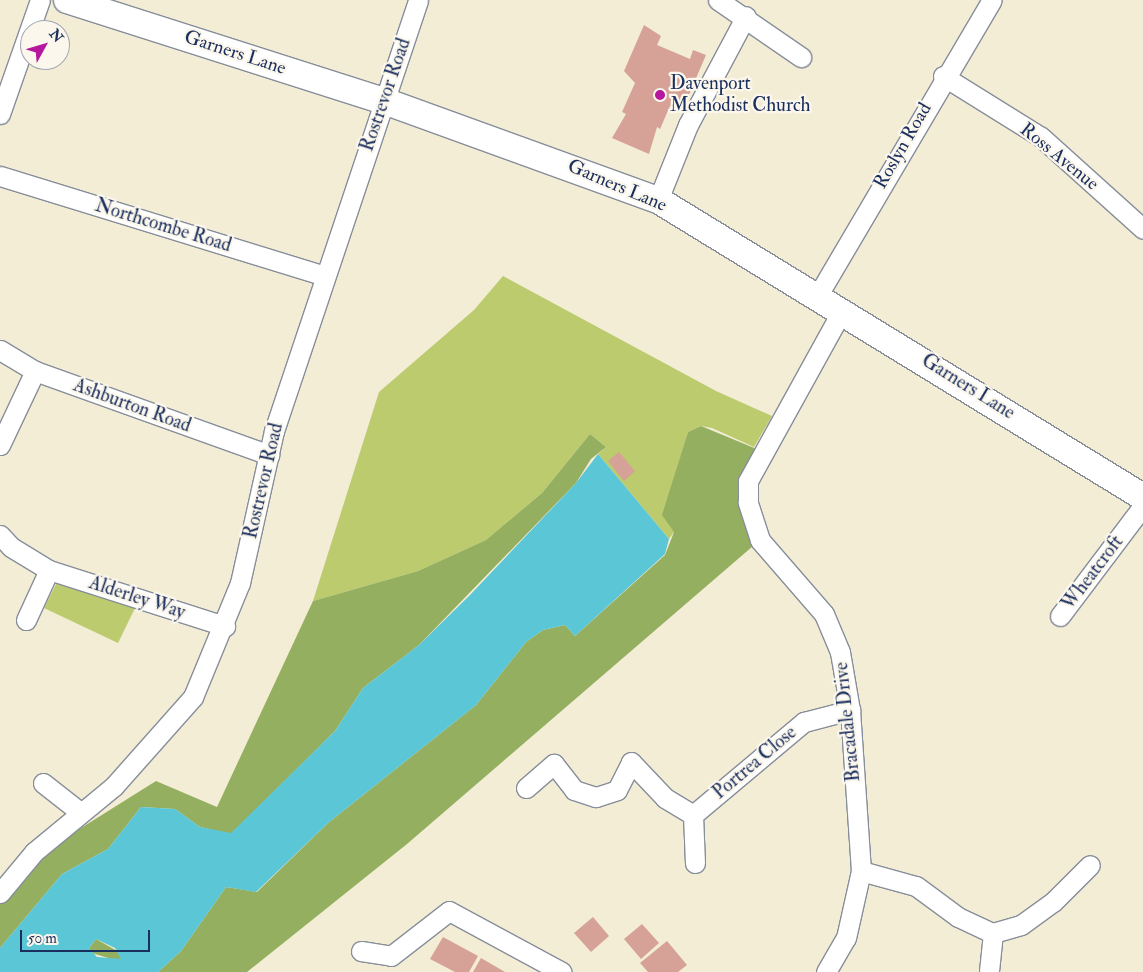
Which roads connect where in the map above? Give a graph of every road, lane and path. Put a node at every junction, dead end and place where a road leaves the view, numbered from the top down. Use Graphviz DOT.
graph roads {
  1 [pos="40,0"];
  2 [pos="66,0"];
  3 [pos="418,0"];
  4 [pos="718,0"];
  5 [pos="992,0"];
  6 [pos="746,16"];
  7 [pos="802,57"];
  8 [pos="943,76"];
  9 [pos="384,101"];
  10 [pos="0,114"];
  11 [pos="0,176"];
  12 [pos="658,200"];
  13 [pos="1143,229"];
  14 [pos="325,276"];
  15 [pos="818,294"];
  16 [pos="843,309"];
  17 [pos="0,350"];
  18 [pos="35,371"];
  19 [pos="0,445"];
  20 [pos="268,455"];
  21 [pos="1143,497"];
  22 [pos="1143,506"];
  23 [pos="0,535"];
  24 [pos="49,570"];
  25 [pos="1060,616"];
  26 [pos="26,620"];
  27 [pos="225,626"];
  28 [pos="850,710"];
  29 [pos="43,783"];
  30 [pos="526,788"];
  31 [pos="80,812"];
  32 [pos="692,815"];
  33 [pos="695,863"];
  34 [pos="1090,865"];
  35 [pos="861,871"];
  36 [pos="0,893"];
  37 [pos="994,933"];
  38 [pos="361,951"];
  39 [pos="989,971"];
  40 [pos="562,972"];
  41 [pos="826,972"];
  1 -- 10 [label="street"];
  2 -- 9 [label="street, Garners Lane"];
  3 -- 9 [label="street, Rostrevor Road"];
  4 -- 6 [label="street"];
  5 -- 8 [label="street, Roslyn Road"];
  6 -- 7 [label="street"];
  6 -- 12 [label="street"];
  8 -- 13 [label="street, Ross Avenue"];
  8 -- 15 [label="street, Roslyn Road"];
  9 -- 12 [label="street, Garners Lane"];
  9 -- 14 [label="street, Rostrevor Road"];
  11 -- 14 [label="street, Northcombe Road"];
  12 -- 15 [label="street, Garners Lane"];
  14 -- 20 [label="street, Rostrevor Road"];
  15 -- 16 [label="street, Garners Lane"];
  16 -- 21 [label="street, Garners Lane"];
  16 -- 28 [label="street, Bracadale Drive"];
  17 -- 18 [label="street, Ashburton Road"];
  18 -- 19 [label="street"];
  18 -- 20 [label="street, Ashburton Road"];
  20 -- 27 [label="street, Rostrevor Road"];
  22 -- 25 [label="street, Wheatcroft"];
  23 -- 24 [label="street, Alderley Way"];
  24 -- 26 [label="street"];
  24 -- 27 [label="street, Alderley Way"];
  27 -- 31 [label="street, Rostrevor Road"];
  28 -- 32 [label="street, Portrea Close"];
  28 -- 35 [label="street, Bracadale Drive"];
  29 -- 31 [label="street"];
  30 -- 32 [label="street"];
  31 -- 36 [label="street, Rostrevor Road"];
  32 -- 33 [label="street"];
  34 -- 37 [label="street"];
  35 -- 37 [label="street"];
  35 -- 41 [label="street, Bracadale Drive"];
  37 -- 39 [label="street"];
  38 -- 40 [label="street"];
}
